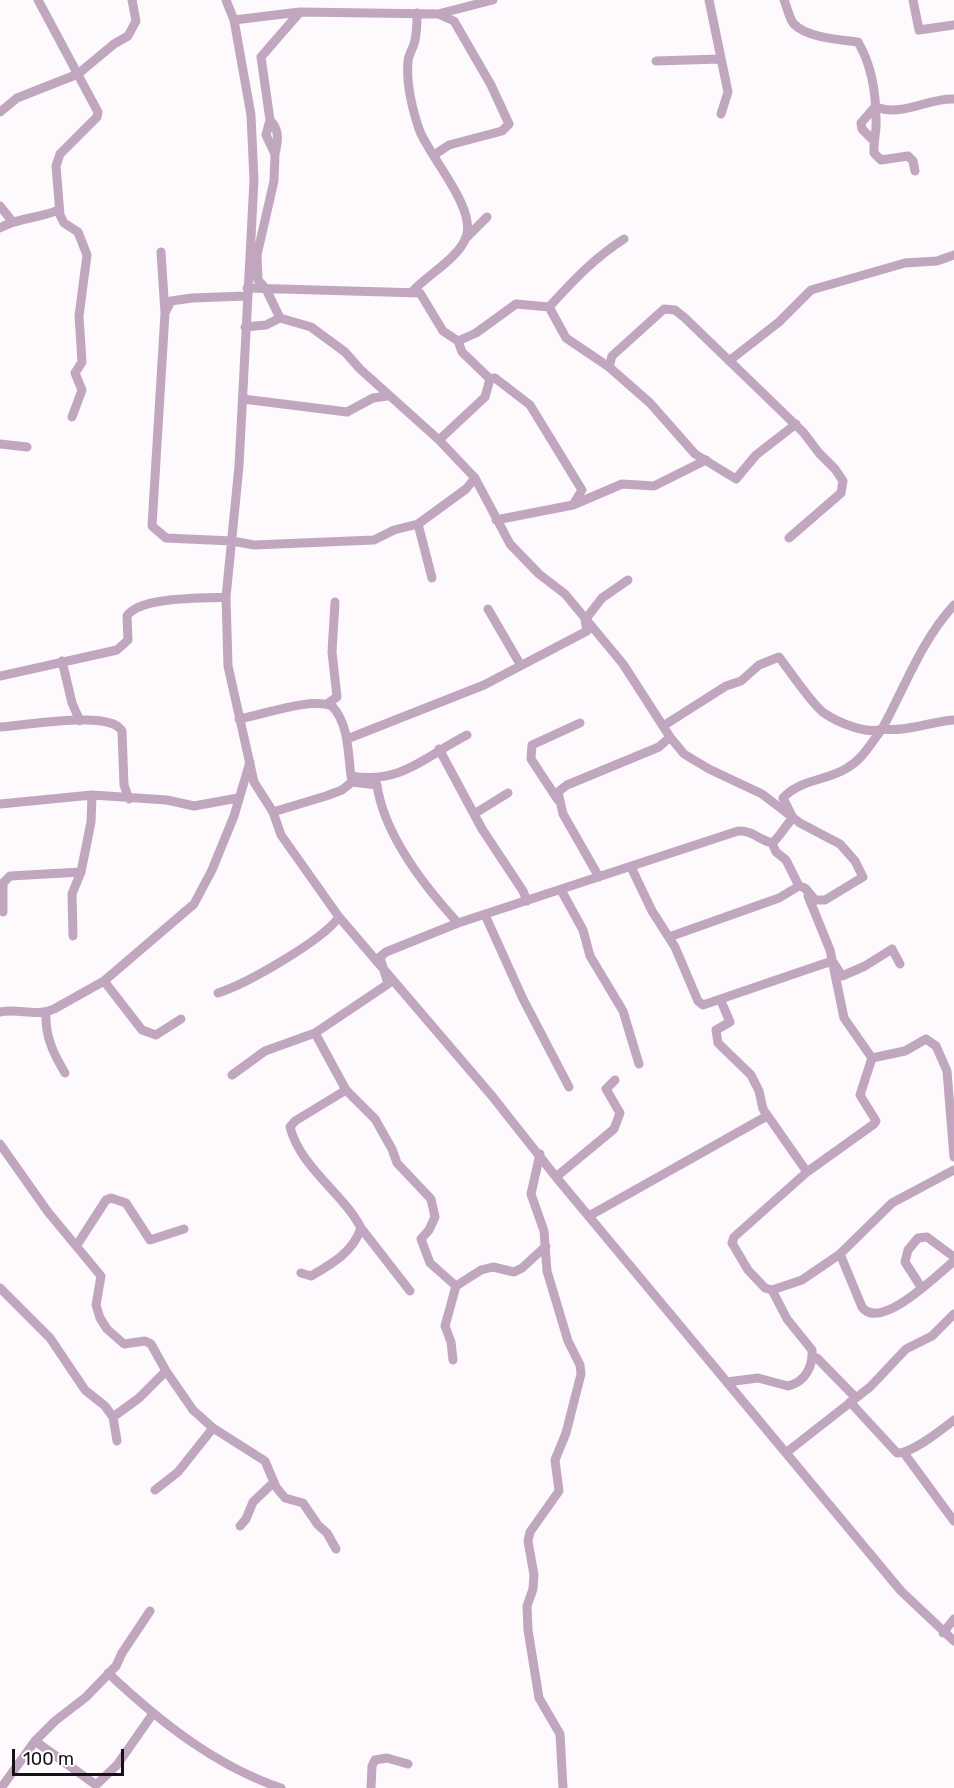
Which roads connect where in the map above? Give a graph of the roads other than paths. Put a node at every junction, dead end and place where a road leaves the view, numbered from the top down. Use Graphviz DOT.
graph roads {
  1 [pos="38,0"];
  2 [pos="132,0"];
  3 [pos="226,0"];
  4 [pos="493,0"];
  5 [pos="709,0"];
  6 [pos="784,0"];
  7 [pos="913,0"];
  8 [pos="300,12"];
  9 [pos="417,13"];
  10 [pos="438,14"];
  11 [pos="234,20"];
  12 [pos="954,25"];
  13 [pos="720,59"];
  14 [pos="656,61"];
  15 [pos="78,74"];
  16 [pos="954,99"];
  17 [pos="875,107"];
  18 [pos="0,112"];
  19 [pos="721,114"];
  20 [pos="874,141"];
  21 [pos="434,155"];
  22 [pos="915,171"];
  23 [pos="0,206"];
  24 [pos="58,210"];
  25 [pos="487,217"];
  26 [pos="12,221"];
  27 [pos="0,228"];
  28 [pos="467,237"];
  29 [pos="624,239"];
  30 [pos="161,252"];
  31 [pos="253,253"];
  32 [pos="954,255"];
  33 [pos="266,289"];
  34 [pos="247,292"];
  35 [pos="412,292"];
  36 [pos="549,307"];
  37 [pos="165,313"];
  38 [pos="280,318"];
  39 [pos="245,327"];
  40 [pos="458,341"];
  41 [pos="729,361"];
  42 [pos="609,367"];
  43 [pos="490,380"];
  44 [pos="387,396"];
  45 [pos="243,399"];
  46 [pos="72,417"];
  47 [pos="796,424"];
  48 [pos="439,440"];
  49 [pos="0,444"];
  50 [pos="27,447"];
  51 [pos="706,460"];
  52 [pos="475,478"];
  53 [pos="573,505"];
  54 [pos="496,520"];
  55 [pos="418,524"];
  56 [pos="789,538"];
  57 [pos="232,541"];
  58 [pos="432,578"];
  59 [pos="628,580"];
  60 [pos="226,597"];
  61 [pos="335,602"];
  62 [pos="954,605"];
  63 [pos="488,609"];
  64 [pos="585,620"];
  65 [pos="62,661"];
  66 [pos="520,664"];
  67 [pos="0,676"];
  68 [pos="337,697"];
  69 [pos="327,704"];
  70 [pos="337,711"];
  71 [pos="239,719"];
  72 [pos="954,720"];
  73 [pos="80,722"];
  74 [pos="579,723"];
  75 [pos="663,726"];
  76 [pos="0,727"];
  77 [pos="882,729"];
  78 [pos="467,735"];
  79 [pos="670,737"];
  80 [pos="347,739"];
  81 [pos="439,749"];
  82 [pos="251,760"];
  83 [pos="352,779"];
  84 [pos="124,785"];
  85 [pos="508,793"];
  86 [pos="92,795"];
  87 [pos="117,796"];
  88 [pos="238,798"];
  89 [pos="129,799"];
  90 [pos="558,800"];
  91 [pos="0,804"];
  92 [pos="273,812"];
  93 [pos="474,814"];
  94 [pos="794,818"];
  95 [pos="772,843"];
  96 [pos="631,867"];
  97 [pos="81,872"];
  98 [pos="599,877"];
  99 [pos="802,887"];
  100 [pos="561,890"];
  101 [pos="527,901"];
  102 [pos="3,912"];
  103 [pos="485,915"];
  104 [pos="339,917"];
  105 [pos="458,923"];
  106 [pos="73,936"];
  107 [pos="669,937"];
  108 [pos="833,962"];
  109 [pos="380,964"];
  110 [pos="900,964"];
  111 [pos="104,981"];
  112 [pos="218,993"];
  113 [pos="721,1001"];
  114 [pos="0,1012"];
  115 [pos="46,1013"];
  116 [pos="181,1019"];
  117 [pos="315,1033"];
  118 [pos="872,1058"];
  119 [pos="639,1064"];
  120 [pos="65,1073"];
  121 [pos="232,1075"];
  122 [pos="615,1080"];
  123 [pos="569,1087"];
  124 [pos="346,1090"];
  125 [pos="767,1116"];
  126 [pos="0,1144"];
  127 [pos="540,1154"];
  128 [pos="954,1157"];
  129 [pos="954,1170"];
  130 [pos="807,1172"];
  131 [pos="556,1177"];
  132 [pos="589,1216"];
  133 [pos="361,1228"];
  134 [pos="184,1229"];
  135 [pos="77,1245"];
  136 [pos="546,1246"];
  137 [pos="840,1254"];
  138 [pos="954,1259"];
  139 [pos="301,1272"];
  140 [pos="456,1286"];
  141 [pos="921,1287"];
  142 [pos="0,1288"];
  143 [pos="772,1290"];
  144 [pos="410,1291"];
  145 [pos="954,1314"];
  146 [pos="813,1358"];
  147 [pos="453,1360"];
  148 [pos="166,1371"];
  149 [pos="727,1382"];
  150 [pos="853,1400"];
  151 [pos="112,1417"];
  152 [pos="954,1420"];
  153 [pos="213,1428"];
  154 [pos="117,1441"];
  155 [pos="787,1452"];
  156 [pos="904,1453"];
  157 [pos="274,1482"];
  158 [pos="155,1490"];
  159 [pos="952,1517"];
  160 [pos="240,1526"];
  161 [pos="336,1549"];
  162 [pos="150,1611"];
  163 [pos="954,1619"];
  164 [pos="943,1633"];
  165 [pos="954,1641"];
  166 [pos="108,1673"];
  167 [pos="152,1715"];
  168 [pos="35,1741"];
  169 [pos="408,1764"];
  170 [pos="95,1786"];
  171 [pos="1,1788"];
  172 [pos="281,1788"];
  173 [pos="370,1788"];
  174 [pos="563,1788"];
  1 -- 15 [label="street"];
  2 -- 15 [label="street"];
  3 -- 11 [label="street"];
  4 -- 10 [label="street"];
  5 -- 13 [label="street"];
  6 -- 17 [label="street"];
  7 -- 12 [label="street"];
  8 -- 9 [label="street"];
  8 -- 11 [label="street"];
  8 -- 31 [label="street"];
  9 -- 10 [label="street"];
  9 -- 21 [label="street"];
  10 -- 21 [label="street"];
  11 -- 31 [label="street"];
  13 -- 14 [label="street"];
  13 -- 19 [label="street"];
  15 -- 18 [label="street"];
  15 -- 24 [label="street"];
  16 -- 17 [label="street"];
  17 -- 20 [label="street"];
  17 -- 20 [label="street"];
  20 -- 22 [label="street"];
  21 -- 28 [label="street"];
  23 -- 26 [label="street"];
  24 -- 26 [label="street"];
  24 -- 46 [label="street"];
  25 -- 28 [label="street"];
  26 -- 27 [label="street"];
  28 -- 35 [label="street"];
  29 -- 36 [label="street"];
  30 -- 37 [label="street"];
  31 -- 33 [label="street"];
  31 -- 34 [label="street"];
  32 -- 41 [label="street"];
  33 -- 34 [label="street"];
  33 -- 35 [label="street"];
  33 -- 38 [label="street"];
  34 -- 37 [label="street"];
  34 -- 39 [label="street"];
  35 -- 40 [label="street"];
  36 -- 40 [label="street"];
  36 -- 42 [label="street"];
  37 -- 57 [label="street"];
  38 -- 39 [label="street"];
  38 -- 44 [label="street"];
  39 -- 45 [label="street"];
  40 -- 43 [label="street"];
  41 -- 42 [label="street"];
  41 -- 47 [label="street"];
  42 -- 51 [label="street"];
  43 -- 48 [label="street"];
  43 -- 53 [label="street"];
  44 -- 45 [label="street"];
  44 -- 48 [label="street"];
  45 -- 57 [label="street"];
  47 -- 51 [label="street"];
  47 -- 56 [label="street"];
  48 -- 52 [label="street"];
  49 -- 50 [label="street"];
  51 -- 53 [label="street"];
  52 -- 54 [label="street"];
  52 -- 55 [label="street"];
  53 -- 54 [label="street"];
  54 -- 64 [label="street"];
  55 -- 57 [label="street"];
  55 -- 58 [label="street"];
  57 -- 60 [label="street"];
  59 -- 64 [label="street"];
  60 -- 65 [label="street"];
  60 -- 71 [label="street"];
  61 -- 68 [label="street"];
  62 -- 77 [label="street"];
  63 -- 66 [label="street"];
  64 -- 66 [label="street"];
  64 -- 75 [label="street"];
  65 -- 67 [label="street"];
  65 -- 73 [label="street"];
  66 -- 80 [label="street"];
  68 -- 69 [label="street"];
  68 -- 70 [label="street"];
  69 -- 70 [label="street"];
  69 -- 71 [label="street"];
  70 -- 80 [label="street"];
  71 -- 82 [label="street"];
  72 -- 77 [label="street"];
  73 -- 76 [label="street"];
  73 -- 84 [label="street"];
  74 -- 90 [label="street"];
  75 -- 77 [label="street"];
  75 -- 79 [label="street"];
  77 -- 94 [label="street"];
  78 -- 81 [label="street"];
  79 -- 90 [label="street"];
  79 -- 94 [label="street"];
  80 -- 83 [label="street"];
  81 -- 83 [label="street"];
  81 -- 93 [label="street"];
  82 -- 88 [label="street"];
  82 -- 92 [label="street"];
  83 -- 92 [label="street"];
  83 -- 105 [label="street"];
  84 -- 87 [label="street"];
  84 -- 89 [label="street"];
  85 -- 93 [label="street"];
  86 -- 87 [label="street"];
  86 -- 91 [label="street"];
  86 -- 97 [label="street"];
  87 -- 89 [label="street"];
  88 -- 89 [label="street"];
  88 -- 111 [label="street"];
  90 -- 98 [label="street"];
  92 -- 104 [label="street"];
  93 -- 101 [label="street"];
  94 -- 95 [label="street"];
  94 -- 99 [label="street"];
  95 -- 96 [label="street"];
  95 -- 99 [label="street"];
  96 -- 98 [label="street"];
  96 -- 107 [label="street"];
  97 -- 102 [label="street"];
  97 -- 106 [label="street"];
  98 -- 100 [label="street"];
  99 -- 107 [label="street"];
  99 -- 108 [label="street"];
  100 -- 101 [label="street"];
  100 -- 119 [label="street"];
  101 -- 103 [label="street"];
  103 -- 105 [label="street"];
  103 -- 123 [label="street"];
  104 -- 109 [label="street"];
  104 -- 112 [label="street"];
  105 -- 109 [label="street"];
  107 -- 113 [label="street"];
  108 -- 110 [label="street"];
  108 -- 113 [label="street"];
  108 -- 118 [label="street"];
  109 -- 117 [label="street"];
  109 -- 127 [label="street"];
  111 -- 115 [label="street"];
  111 -- 116 [label="street"];
  113 -- 125 [label="street"];
  114 -- 115 [label="street"];
  115 -- 120 [label="street"];
  117 -- 121 [label="street"];
  117 -- 124 [label="street"];
  118 -- 128 [label="street"];
  118 -- 130 [label="street"];
  122 -- 131 [label="street"];
  124 -- 133 [label="street"];
  124 -- 140 [label="street"];
  125 -- 130 [label="street"];
  125 -- 132 [label="street"];
  126 -- 135 [label="street"];
  127 -- 131 [label="street"];
  127 -- 136 [label="street"];
  129 -- 137 [label="street"];
  130 -- 143 [label="street"];
  131 -- 132 [label="street"];
  132 -- 149 [label="street"];
  133 -- 139 [label="street"];
  133 -- 144 [label="street"];
  134 -- 135 [label="street"];
  135 -- 148 [label="street"];
  136 -- 140 [label="street"];
  136 -- 174 [label="street"];
  137 -- 141 [label="street"];
  137 -- 143 [label="street"];
  138 -- 141 [label="street"];
  138 -- 141 [label="street"];
  140 -- 147 [label="street"];
  142 -- 151 [label="street"];
  143 -- 146 [label="street"];
  145 -- 150 [label="street"];
  146 -- 149 [label="street"];
  146 -- 150 [label="street"];
  148 -- 151 [label="street"];
  148 -- 153 [label="street"];
  149 -- 155 [label="street"];
  150 -- 155 [label="street"];
  150 -- 156 [label="street"];
  151 -- 154 [label="street"];
  152 -- 156 [label="street"];
  153 -- 157 [label="street"];
  153 -- 158 [label="street"];
  155 -- 164 [label="street"];
  156 -- 159 [label="street"];
  157 -- 160 [label="street"];
  157 -- 161 [label="street"];
  162 -- 166 [label="street"];
  163 -- 164 [label="street"];
  164 -- 165 [label="street"];
  166 -- 167 [label="street"];
  166 -- 168 [label="street"];
  167 -- 170 [label="street"];
  167 -- 172 [label="street"];
  168 -- 170 [label="street"];
  168 -- 171 [label="street"];
  169 -- 173 [label="street"];
}
